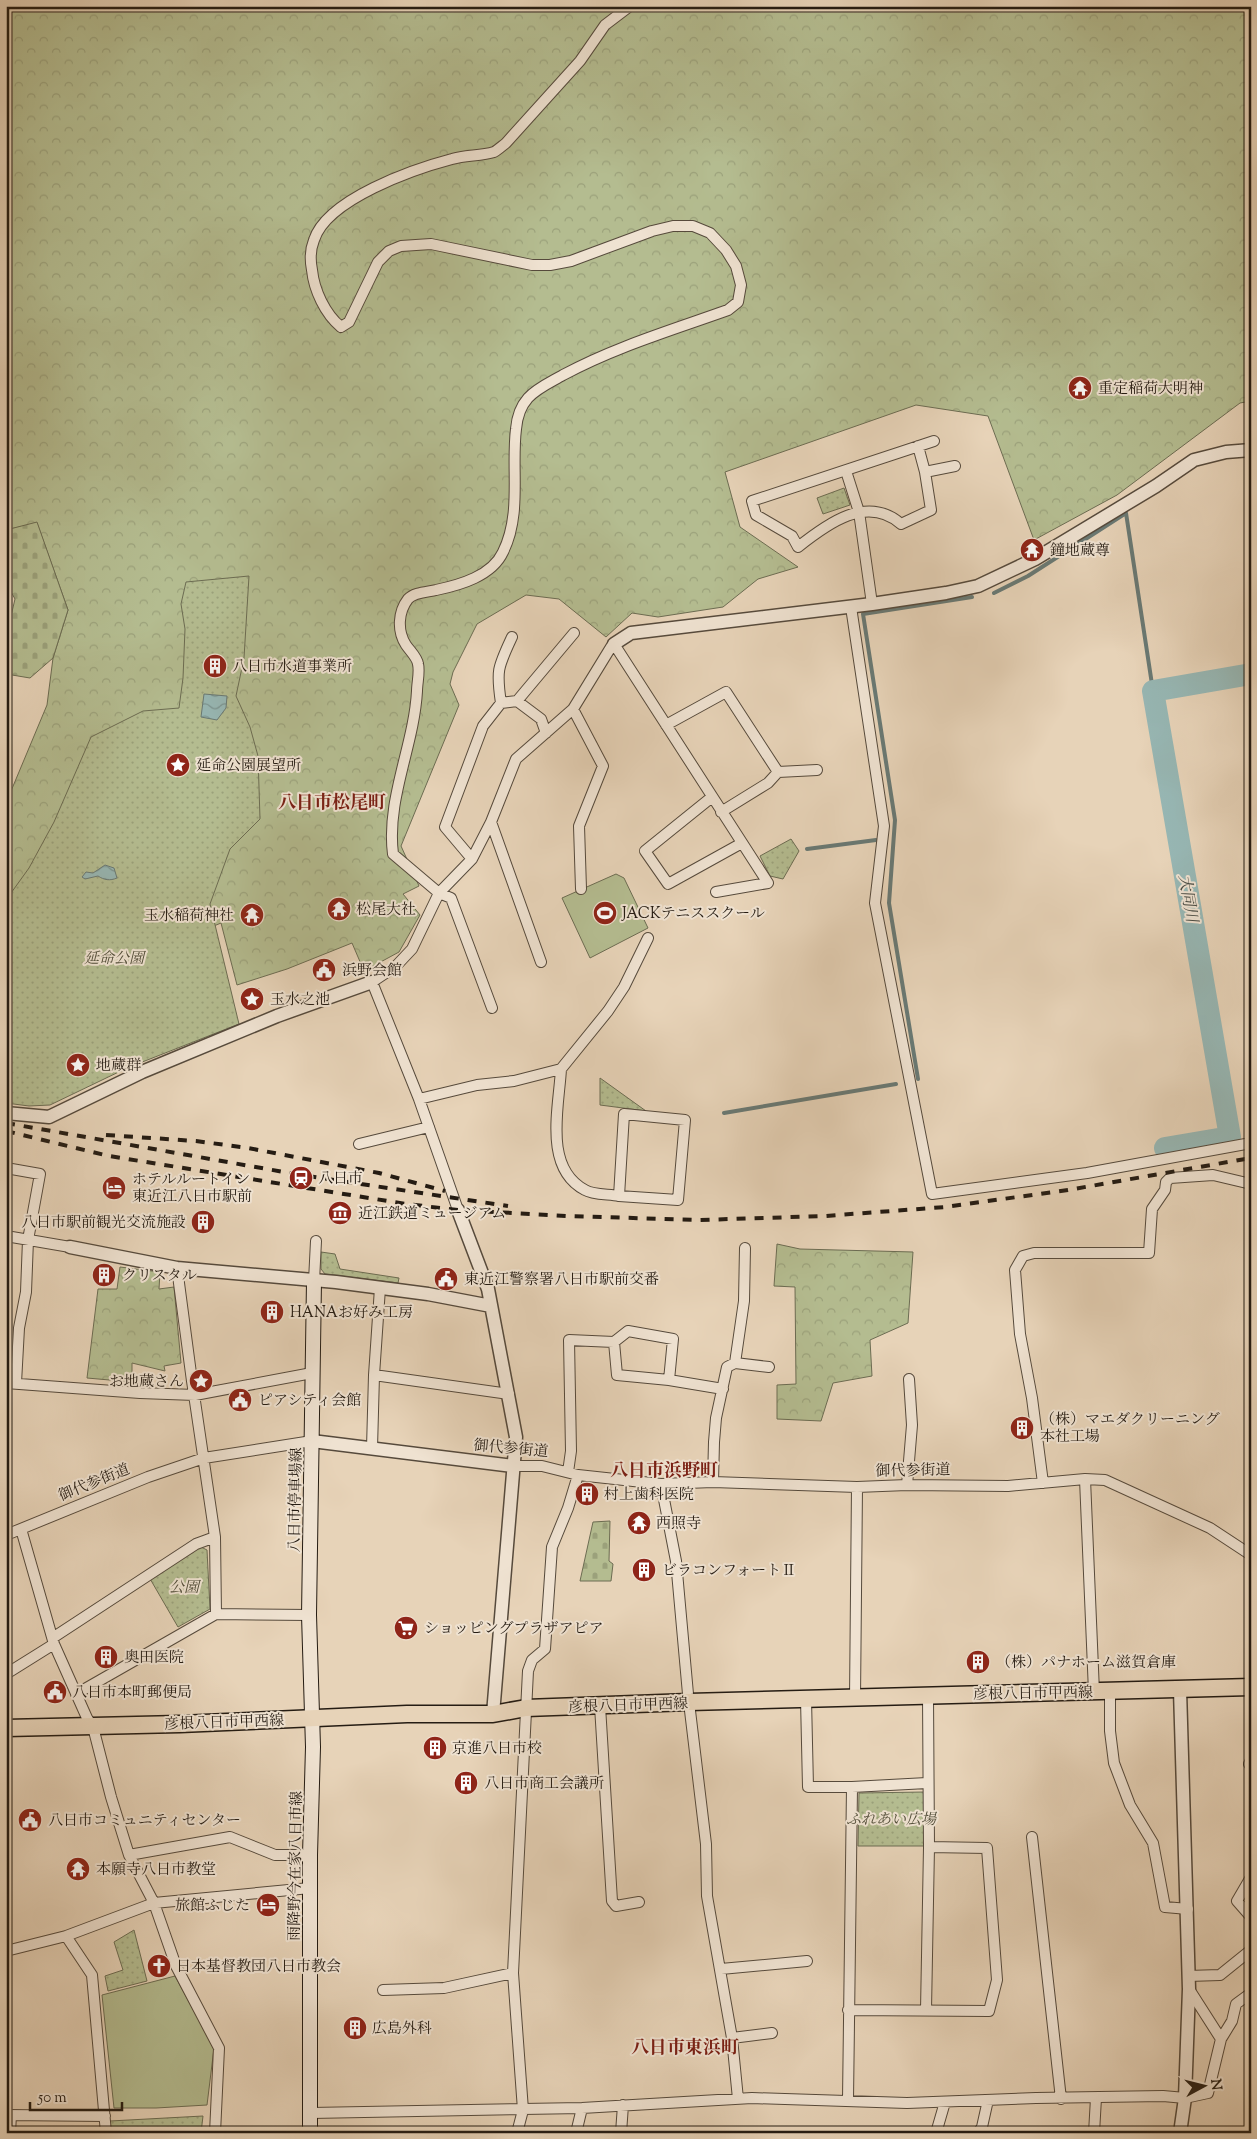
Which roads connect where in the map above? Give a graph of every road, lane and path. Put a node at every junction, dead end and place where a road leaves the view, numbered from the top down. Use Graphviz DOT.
graph roads {
  1 [pos="630,6"];
  2 [pos="934,440"];
  3 [pos="918,446"];
  4 [pos="1251,450"];
  5 [pos="955,466"];
  6 [pos="846,471"];
  7 [pos="925,472"];
  8 [pos="859,512"];
  9 [pos="872,604"];
  10 [pos="851,607"];
  11 [pos="574,633"];
  12 [pos="512,636"];
  13 [pos="614,644"];
  14 [pos="518,700"];
  15 [pos="501,703"];
  16 [pos="574,710"];
  17 [pos="666,726"];
  18 [pos="546,733"];
  19 [pos="818,770"];
  20 [pos="778,772"];
  21 [pos="712,797"];
  22 [pos="721,812"];
  23 [pos="491,822"];
  24 [pos="742,843"];
  25 [pos="472,859"];
  26 [pos="582,889"];
  27 [pos="716,892"];
  28 [pos="439,893"];
  29 [pos="648,938"];
  30 [pos="541,962"];
  31 [pos="372,982"];
  32 [pos="492,1008"];
  33 [pos="561,1069"];
  34 [pos="419,1099"];
  35 [pos="6,1113"];
  36 [pos="429,1127"];
  37 [pos="1251,1143"];
  38 [pos="358,1144"];
  39 [pos="6,1168"];
  40 [pos="1251,1184"];
  41 [pos="619,1196"];
  42 [pos="458,1210"];
  43 [pos="6,1236"];
  44 [pos="28,1240"];
  45 [pos="316,1241"];
  46 [pos="70,1246"];
  47 [pos="745,1248"];
  48 [pos="177,1268"];
  49 [pos="314,1281"];
  50 [pos="380,1288"];
  51 [pos="491,1306"];
  52 [pos="614,1342"];
  53 [pos="735,1363"];
  54 [pos="770,1367"];
  55 [pos="312,1373"];
  56 [pos="374,1374"];
  57 [pos="909,1379"];
  58 [pos="669,1380"];
  59 [pos="11,1383"];
  60 [pos="723,1389"];
  61 [pos="509,1394"];
  62 [pos="195,1395"];
  63 [pos="312,1441"];
  64 [pos="372,1448"];
  65 [pos="204,1458"];
  66 [pos="513,1466"];
  67 [pos="573,1474"];
  68 [pos="1085,1479"];
  69 [pos="713,1482"];
  70 [pos="1044,1483"];
  71 [pos="660,1484"];
  72 [pos="907,1484"];
  73 [pos="857,1487"];
  74 [pos="20,1529"];
  75 [pos="6,1535"];
  76 [pos="215,1536"];
  77 [pos="1251,1554"];
  78 [pos="216,1614"];
  79 [pos="309,1615"];
  80 [pos="54,1641"];
  81 [pos="7,1670"];
  82 [pos="1251,1687"];
  83 [pos="1180,1690"];
  84 [pos="1102,1692"];
  85 [pos="76,1694"];
  86 [pos="928,1696"];
  87 [pos="806,1699"];
  88 [pos="855,1699"];
  89 [pos="689,1702"];
  90 [pos="600,1706"];
  91 [pos="526,1708"];
  92 [pos="493,1714"];
  93 [pos="312,1719"];
  94 [pos="93,1727"];
  95 [pos="6,1728"];
  96 [pos="927,1782"];
  97 [pos="852,1787"];
  98 [pos="1032,1837"];
  99 [pos="929,1847"];
  100 [pos="129,1855"];
  101 [pos="310,1855"];
  102 [pos="1251,1877"];
  103 [pos="310,1888"];
  104 [pos="638,1902"];
  105 [pos="154,1903"];
  106 [pos="1188,1909"];
  107 [pos="1251,1917"];
  108 [pos="66,1936"];
  109 [pos="1251,1950"];
  110 [pos="6,1951"];
  111 [pos="807,1961"];
  112 [pos="721,1969"];
  113 [pos="513,1973"];
  114 [pos="1188,1983"];
  115 [pos="383,1990"];
  116 [pos="1251,1993"];
  117 [pos="848,2010"];
  118 [pos="926,2010"];
  119 [pos="772,2033"];
  120 [pos="732,2038"];
  121 [pos="1221,2039"];
  122 [pos="1096,2098"];
  123 [pos="1185,2098"];
  124 [pos="738,2099"];
  125 [pos="1062,2099"];
  126 [pos="848,2100"];
  127 [pos="988,2100"];
  128 [pos="945,2102"];
  129 [pos="624,2105"];
  130 [pos="582,2108"];
  131 [pos="523,2110"];
  132 [pos="310,2113"];
  133 [pos="9,2115"];
  134 [pos="105,2116"];
  135 [pos="10,2133"];
  136 [pos="106,2133"];
  137 [pos="215,2133"];
  138 [pos="310,2133"];
  139 [pos="517,2133"];
  140 [pos="576,2133"];
  141 [pos="621,2133"];
  142 [pos="936,2133"];
  143 [pos="978,2133"];
  144 [pos="1094,2133"];
  145 [pos="1180,2133"];
  1 -- 28 [label="street"];
  2 -- 3 [label="street"];
  3 -- 6 [label="street"];
  3 -- 7 [label="street"];
  4 -- 9 [label="street"];
  5 -- 7 [label="street"];
  6 -- 8 [label="street"];
  6 -- 8 [label="street"];
  7 -- 8 [label="street"];
  8 -- 9 [label="street"];
  9 -- 10 [label="street"];
  10 -- 13 [label="street"];
  10 -- 37 [label="street"];
  11 -- 14 [label="street"];
  12 -- 15 [label="street"];
  13 -- 16 [label="street"];
  13 -- 17 [label="street"];
  14 -- 15 [label="street"];
  14 -- 18 [label="street"];
  15 -- 25 [label="street"];
  16 -- 18 [label="street"];
  16 -- 26 [label="street"];
  17 -- 20 [label="street"];
  17 -- 21 [label="street"];
  18 -- 23 [label="street"];
  19 -- 20 [label="street"];
  20 -- 22 [label="street"];
  21 -- 22 [label="street"];
  21 -- 24 [label="street"];
  22 -- 24 [label="street"];
  23 -- 25 [label="street"];
  23 -- 30 [label="street"];
  24 -- 27 [label="street"];
  25 -- 28 [label="street"];
  28 -- 31 [label="street"];
  28 -- 32 [label="street"];
  29 -- 33 [label="street"];
  31 -- 34 [label="street"];
  31 -- 35 [label="street"];
  33 -- 34 [label="street"];
  33 -- 41 [label="street"];
  34 -- 36 [label="street"];
  36 -- 38 [label="street"];
  36 -- 42 [label="street"];
  39 -- 44 [label="street"];
  40 -- 70 [label="street"];
  41 -- 41 [label="street"];
  42 -- 51 [label="street"];
  43 -- 44 [label="street"];
  44 -- 46 [label="street"];
  44 -- 59 [label="street"];
  45 -- 49 [label="street"];
  46 -- 48 [label="street"];
  47 -- 53 [label="street"];
  48 -- 49 [label="street"];
  48 -- 62 [label="street"];
  49 -- 50 [label="street"];
  49 -- 55 [label="main road, 八日市停車場線"];
  50 -- 51 [label="street"];
  50 -- 56 [label="street"];
  51 -- 61 [label="street"];
  52 -- 58 [label="street"];
  52 -- 58 [label="street"];
  52 -- 67 [label="street"];
  53 -- 54 [label="street"];
  53 -- 60 [label="street"];
  55 -- 62 [label="street"];
  55 -- 63 [label="main road, 八日市停車場線"];
  56 -- 61 [label="street"];
  56 -- 64 [label="street"];
  57 -- 72 [label="street"];
  58 -- 60 [label="street"];
  59 -- 62 [label="street"];
  60 -- 69 [label="street"];
  61 -- 66 [label="street"];
  62 -- 65 [label="street"];
  63 -- 64 [label="street, 御代参街道"];
  63 -- 65 [label="street, 御代参街道"];
  63 -- 79 [label="main road, 八日市停車場線"];
  64 -- 66 [label="street, 御代参街道"];
  65 -- 74 [label="street, 御代参街道"];
  65 -- 76 [label="street"];
  66 -- 67 [label="street, 御代参街道"];
  66 -- 92 [label="street"];
  67 -- 71 [label="street, 御代参街道"];
  67 -- 91 [label="street"];
  68 -- 70 [label="street, 御代参街道"];
  68 -- 77 [label="street, 御代参街道"];
  68 -- 84 [label="street"];
  69 -- 71 [label="street, 御代参街道"];
  69 -- 73 [label="street, 御代参街道"];
  70 -- 72 [label="street, 御代参街道"];
  71 -- 89 [label="street"];
  72 -- 73 [label="street, 御代参街道"];
  73 -- 88 [label="street"];
  74 -- 75 [label="street, 御代参街道"];
  74 -- 80 [label="street"];
  76 -- 78 [label="street"];
  76 -- 80 [label="street"];
  78 -- 79 [label="street"];
  78 -- 85 [label="street"];
  79 -- 93 [label="main road, 八日市停車場線"];
  80 -- 81 [label="street"];
  80 -- 85 [label="street"];
  82 -- 83 [label="main road, 彦根八日市甲西線"];
  83 -- 84 [label="main road, 彦根八日市甲西線"];
  83 -- 106 [label="street"];
  84 -- 86 [label="main road, 彦根八日市甲西線"];
  84 -- 106 [label="street"];
  85 -- 94 [label="street"];
  86 -- 88 [label="main road, 彦根八日市甲西線"];
  86 -- 96 [label="street"];
  87 -- 88 [label="main road, 彦根八日市甲西線"];
  87 -- 89 [label="main road, 彦根八日市甲西線"];
  87 -- 97 [label="street"];
  89 -- 90 [label="main road, 彦根八日市甲西線"];
  89 -- 112 [label="street"];
  90 -- 91 [label="main road, 彦根八日市甲西線"];
  90 -- 104 [label="street"];
  91 -- 92 [label="main road, 彦根八日市甲西線"];
  91 -- 113 [label="street"];
  92 -- 93 [label="main road, 彦根八日市甲西線"];
  93 -- 94 [label="main road, 彦根八日市甲西線"];
  93 -- 101 [label="main road, 雨降野今在家八日市線"];
  94 -- 95 [label="main road, 彦根八日市甲西線"];
  94 -- 100 [label="street"];
  96 -- 97 [label="street"];
  96 -- 99 [label="street"];
  97 -- 117 [label="street"];
  98 -- 125 [label="street"];
  99 -- 118 [label="street"];
  99 -- 118 [label="street"];
  100 -- 101 [label="street"];
  100 -- 105 [label="street"];
  101 -- 103 [label="main road, 雨降野今在家八日市線"];
  102 -- 107 [label="street"];
  103 -- 105 [label="street"];
  103 -- 132 [label="main road, 雨降野今在家八日市線"];
  105 -- 108 [label="street"];
  105 -- 137 [label="street"];
  106 -- 114 [label="street"];
  108 -- 110 [label="street"];
  108 -- 134 [label="street"];
  109 -- 114 [label="street"];
  111 -- 112 [label="street"];
  112 -- 120 [label="street"];
  113 -- 115 [label="street"];
  113 -- 131 [label="street"];
  114 -- 121 [label="street"];
  114 -- 123 [label="street"];
  116 -- 121 [label="street"];
  117 -- 118 [label="street"];
  117 -- 126 [label="street"];
  119 -- 120 [label="street"];
  120 -- 124 [label="street"];
  121 -- 123 [label="street"];
  122 -- 123 [label="street"];
  122 -- 125 [label="street"];
  122 -- 144 [label="street"];
  123 -- 145 [label="street"];
  124 -- 126 [label="street"];
  124 -- 129 [label="street"];
  125 -- 127 [label="street"];
  126 -- 128 [label="street"];
  127 -- 128 [label="street"];
  127 -- 143 [label="street"];
  128 -- 142 [label="street"];
  129 -- 130 [label="street"];
  129 -- 141 [label="street"];
  130 -- 131 [label="street"];
  130 -- 140 [label="street"];
  131 -- 132 [label="street"];
  131 -- 139 [label="street"];
  132 -- 138 [label="main road, 雨降野今在家八日市線"];
  133 -- 134 [label="street"];
  133 -- 135 [label="street"];
  134 -- 136 [label="street"];
}
